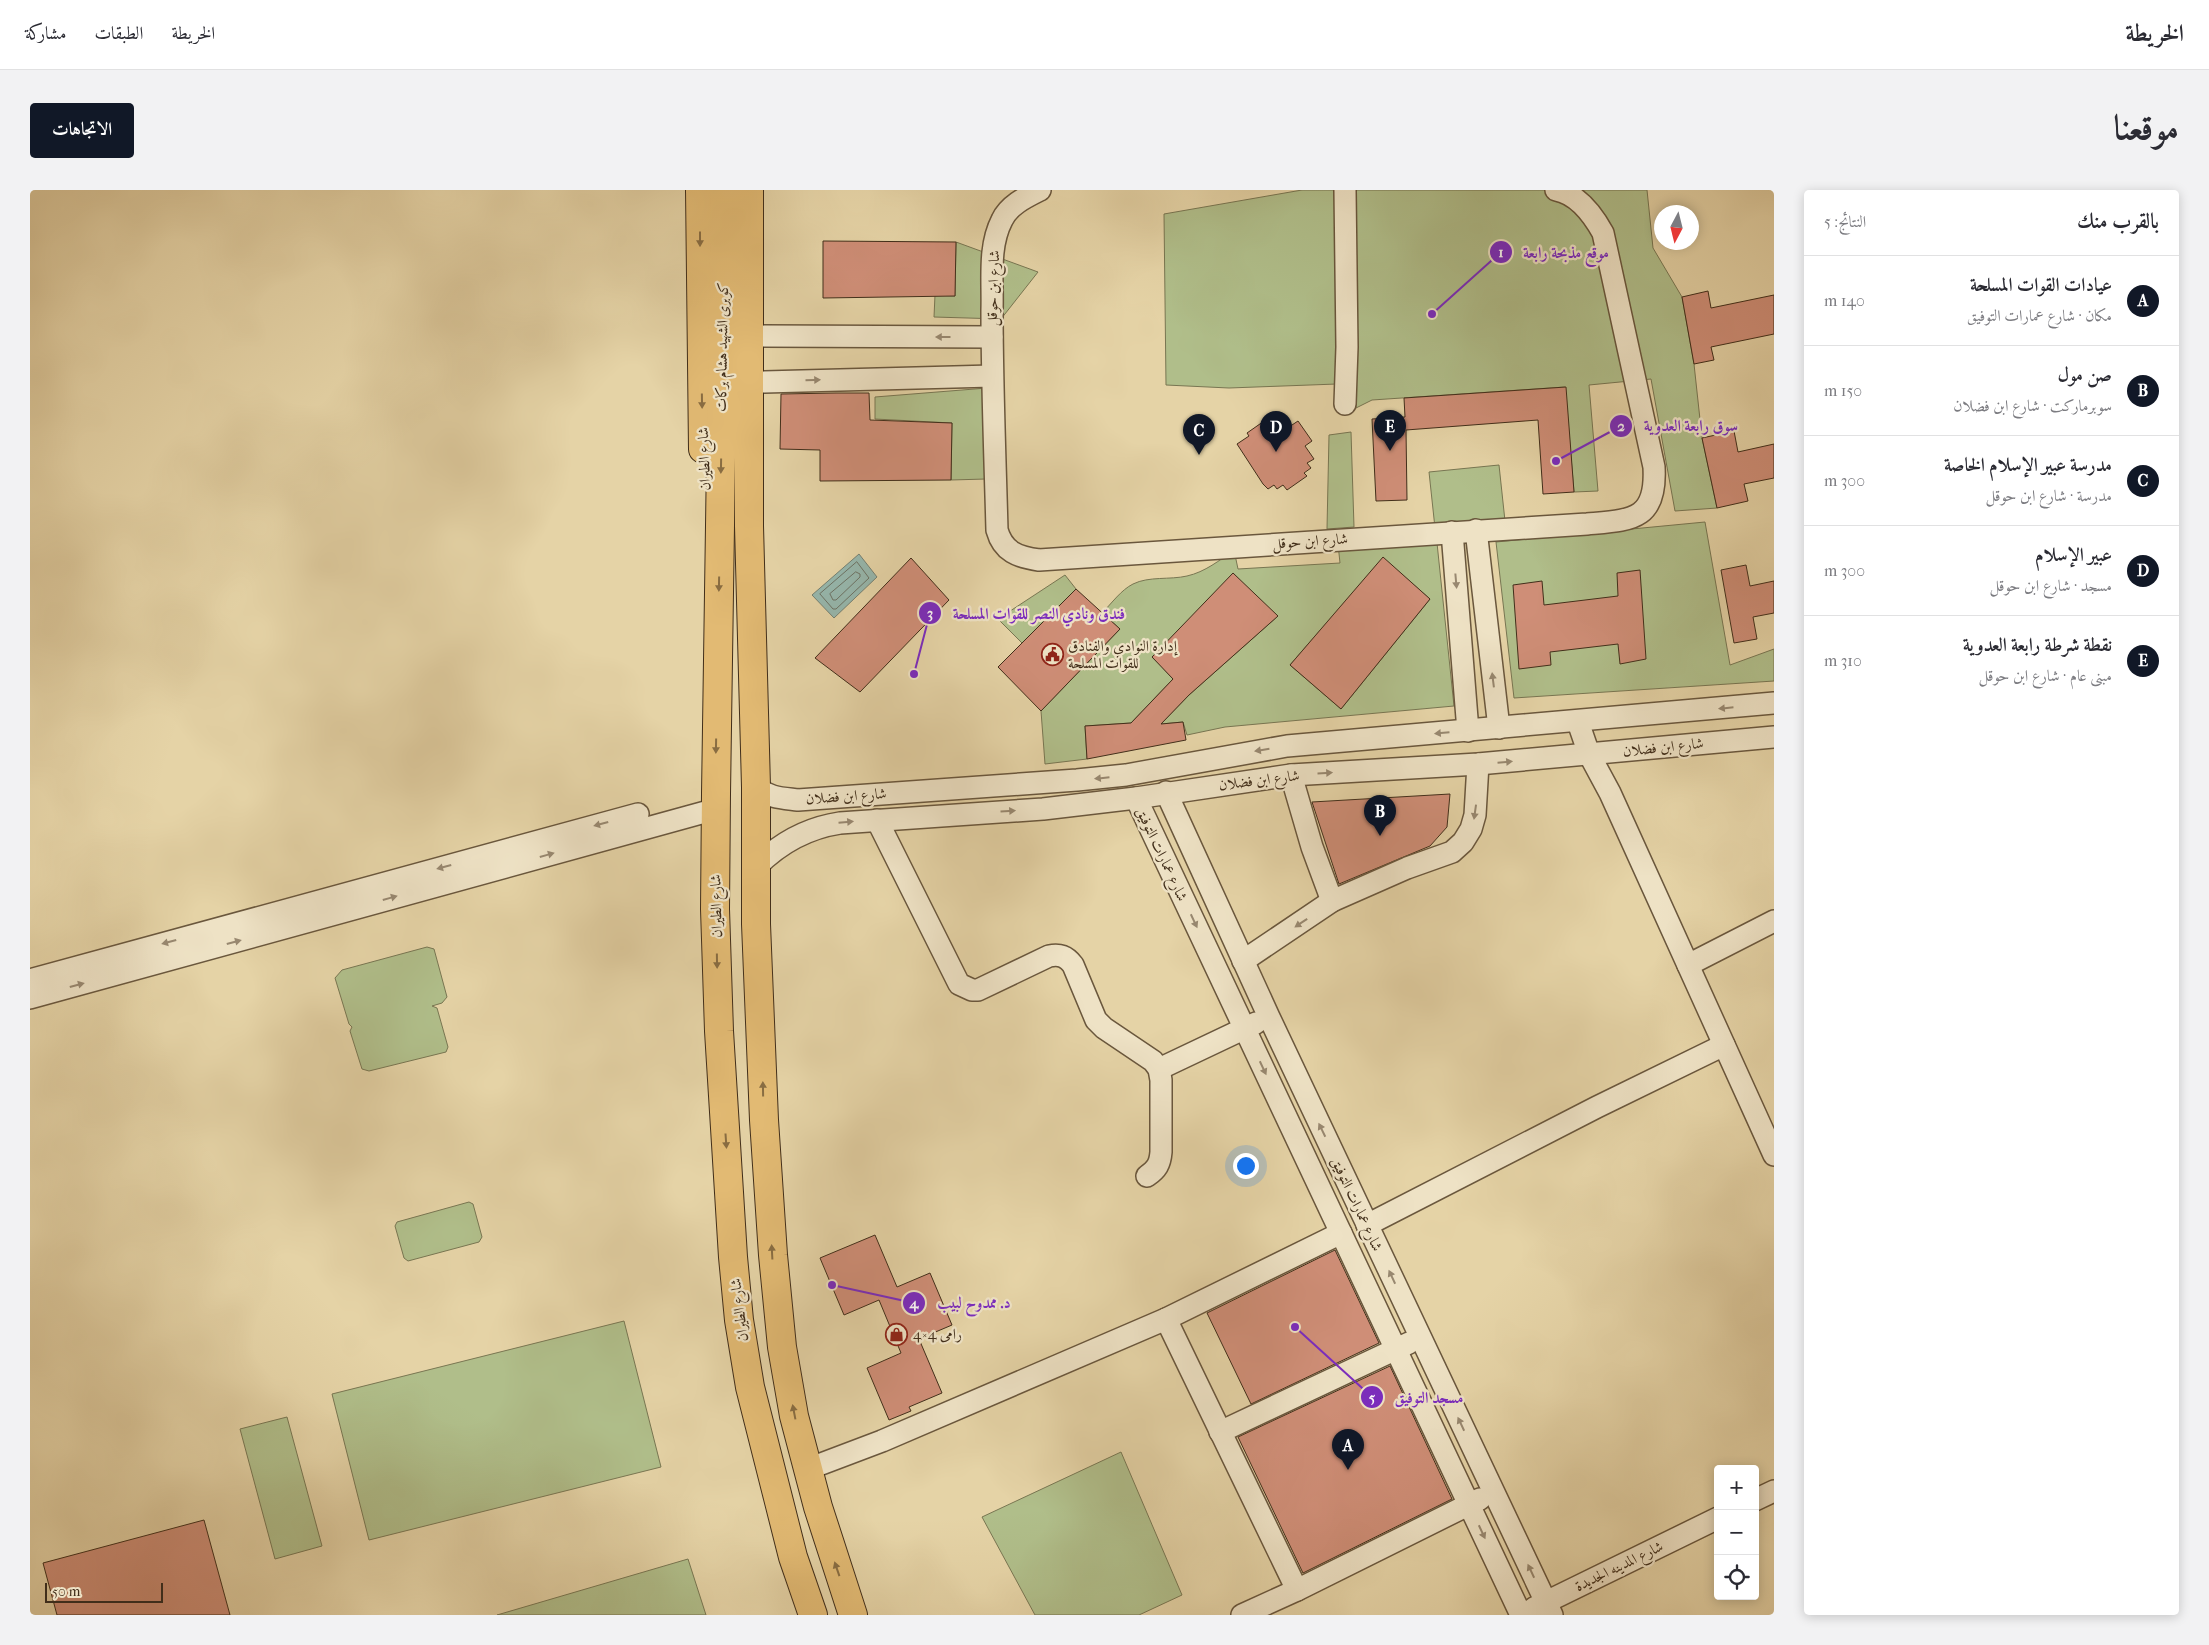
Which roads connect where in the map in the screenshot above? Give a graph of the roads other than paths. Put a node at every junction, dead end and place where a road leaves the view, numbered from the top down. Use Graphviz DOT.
graph roads {
  1 [pos="700,190"];
  2 [pos="725,190"];
  3 [pos="749,190"];
  4 [pos="767,190"];
  5 [pos="1040,190"];
  6 [pos="1345,190"];
  7 [pos="1556,190"];
  8 [pos="764,336"];
  9 [pos="992,337"];
  10 [pos="992,376"];
  11 [pos="764,382"];
  12 [pos="1345,404"];
  13 [pos="749,526"];
  14 [pos="1476,530"];
  15 [pos="1452,532"];
  16 [pos="720,535"];
  17 [pos="1774,703"];
  18 [pos="1578,722"];
  19 [pos="1499,728"];
  20 [pos="1468,731"];
  21 [pos="1774,737"];
  22 [pos="1589,754"];
  23 [pos="1478,764"];
  24 [pos="1291,775"];
  25 [pos="756,787"];
  26 [pos="1166,792"];
  27 [pos="1136,798"];
  28 [pos="798,800"];
  29 [pos="716,802"];
  30 [pos="877,820"];
  31 [pos="809,830"];
  32 [pos="757,866"];
  33 [pos="1332,902"];
  34 [pos="1774,920"];
  35 [pos="1243,961"];
  36 [pos="1688,964"];
  37 [pos="44,982"];
  38 [pos="30,998"];
  39 [pos="1269,1017"];
  40 [pos="1244,1029"];
  41 [pos="1724,1045"];
  42 [pos="1159,1068"];
  43 [pos="1774,1155"];
  44 [pos="1147,1176"];
  45 [pos="1367,1225"];
  46 [pos="1341,1233"];
  47 [pos="1166,1319"];
  48 [pos="1420,1338"];
  49 [pos="1395,1349"];
  50 [pos="1220,1432"];
  51 [pos="808,1469"];
  52 [pos="1774,1491"];
  53 [pos="1494,1493"];
  54 [pos="1759,1498"];
  55 [pos="1469,1505"];
  56 [pos="1714,1520"];
  57 [pos="1297,1590"];
  58 [pos="1549,1608"];
  59 [pos="1521,1614"];
  60 [pos="813,1615"];
  61 [pos="853,1615"];
  62 [pos="1242,1615"];
  1 -- 16 [label="main road, شارع الطيران, one-way"];
  2 -- 16 [label="main road, كوبرى الشهيد هشام بركات, one-way"];
  3 -- 13 [label="main road, كوبرى الشهيد هشام بركات"];
  4 -- 8 [label="main road"];
  5 -- 9 [label="street, شارع ابن حوقل"];
  6 -- 12 [label="street"];
  7 -- 14 [label="street, شارع ابن حوقل"];
  9 -- 8 [label="street, one-way"];
  8 -- 11 [label="main road"];
  9 -- 10 [label="street, شارع ابن حوقل"];
  11 -- 10 [label="street, one-way"];
  10 -- 15 [label="street, شارع ابن حوقل"];
  11 -- 13 [label="main road"];
  13 -- 25 [label="main road"];
  14 -- 15 [label="street, شارع ابن حوقل"];
  19 -- 14 [label="street, one-way"];
  15 -- 20 [label="street, one-way"];
  16 -- 29 [label="main road, شارع الطيران, one-way"];
  17 -- 18 [label="street, شارع ابن فضلان, one-way"];
  18 -- 19 [label="street, شارع ابن فضلان"];
  18 -- 22 [label="street"];
  19 -- 20 [label="street, شارع ابن فضلان"];
  20 -- 28 [label="street, شارع ابن فضلان, one-way"];
  21 -- 22 [label="street, شارع ابن فضلان"];
  23 -- 22 [label="street, شارع ابن فضلان, one-way"];
  22 -- 36 [label="street"];
  24 -- 23 [label="street, شارع ابن فضلان, one-way"];
  23 -- 33 [label="street, one-way"];
  24 -- 26 [label="street, شارع ابن فضلان"];
  24 -- 33 [label="street"];
  25 -- 28 [label="street, شارع ابن فضلان"];
  25 -- 32 [label="main road"];
  26 -- 27 [label="street, شارع ابن فضلان"];
  26 -- 35 [label="street, شارع عمارات التوفيق"];
  30 -- 27 [label="street, شارع ابن فضلان, one-way"];
  27 -- 40 [label="street, شارع عمارات التوفيق, one-way"];
  28 -- 31 [label="street"];
  29 -- 37 [label="street"];
  29 -- 60 [label="main road, شارع الطيران, one-way"];
  31 -- 30 [label="street, شارع ابن فضلان, one-way"];
  30 -- 42 [label="street"];
  31 -- 32 [label="street, شارع ابن فضلان"];
  51 -- 32 [label="main road, one-way"];
  33 -- 35 [label="street, one-way"];
  34 -- 36 [label="street"];
  35 -- 39 [label="street, شارع عمارات التوفيق"];
  36 -- 41 [label="street"];
  37 -- 38 [label="street"];
  39 -- 40 [label="street"];
  45 -- 39 [label="street, شارع عمارات التوفيق, one-way"];
  40 -- 42 [label="street"];
  40 -- 46 [label="street, شارع عمارات التوفيق, one-way"];
  41 -- 43 [label="street"];
  41 -- 45 [label="street"];
  42 -- 44 [label="street"];
  48 -- 45 [label="street, شارع عمارات التوفيق, one-way"];
  46 -- 47 [label="street"];
  46 -- 49 [label="street, شارع عمارات التوفيق"];
  47 -- 50 [label="street"];
  47 -- 51 [label="street"];
  48 -- 49 [label="street"];
  53 -- 48 [label="street, شارع عمارات التوفيق, one-way"];
  49 -- 50 [label="street"];
  49 -- 55 [label="street, شارع عمارات التوفيق"];
  50 -- 57 [label="street"];
  61 -- 51 [label="main road, one-way"];
  52 -- 54 [label="street"];
  53 -- 55 [label="street"];
  58 -- 53 [label="street, شارع عمارات التوفيق, one-way"];
  55 -- 57 [label="street"];
  55 -- 59 [label="street, شارع عمارات التوفيق, one-way"];
  56 -- 58 [label="street, شارع المدينه الجديدة"];
  57 -- 62 [label="street"];
  58 -- 59 [label="street, شارع المدينه الجديدة"];
}
